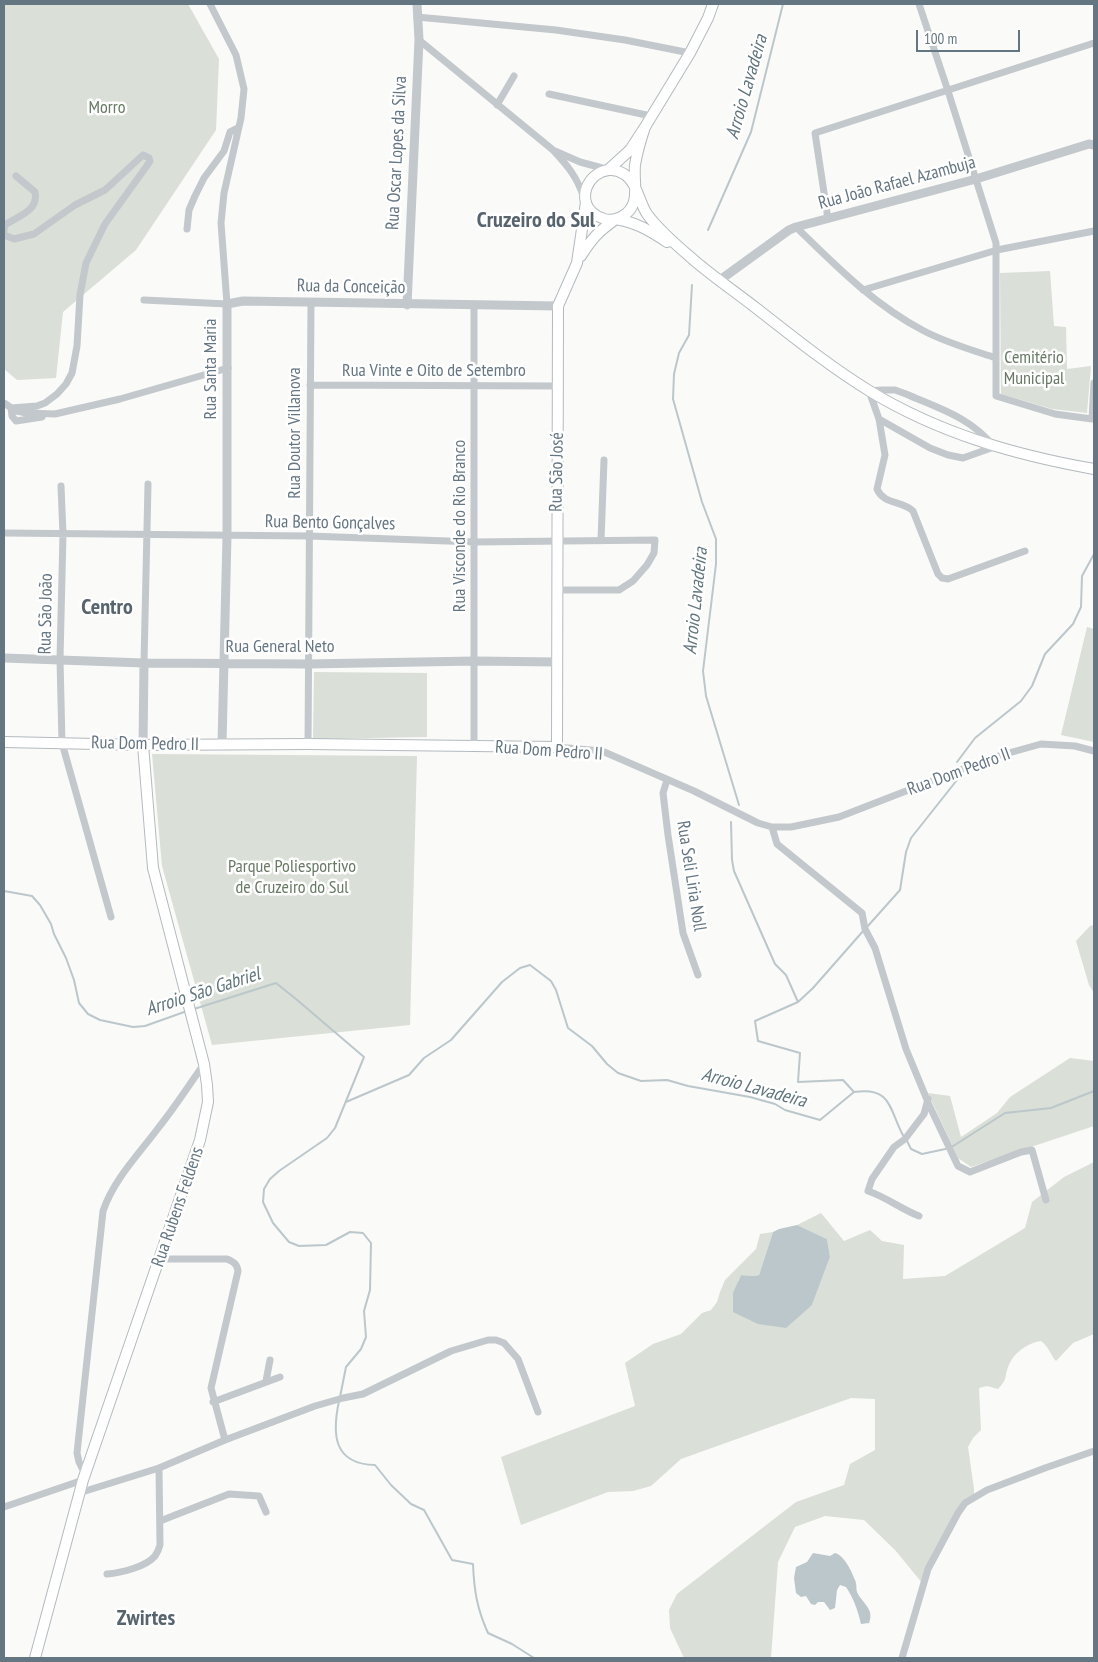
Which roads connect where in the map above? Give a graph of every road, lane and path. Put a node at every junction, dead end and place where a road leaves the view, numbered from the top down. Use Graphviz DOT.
graph roads {
  1 [pos="210,4"];
  2 [pos="417,4"];
  3 [pos="713,4"];
  4 [pos="919,4"];
  5 [pos="417,17"];
  6 [pos="419,40"];
  7 [pos="1094,43"];
  8 [pos="690,53"];
  9 [pos="514,76"];
  10 [pos="948,91"];
  11 [pos="550,94"];
  12 [pos="497,105"];
  13 [pos="651,116"];
  14 [pos="644,127"];
  15 [pos="238,128"];
  16 [pos="1094,146"];
  17 [pos="553,150"];
  18 [pos="608,170"];
  19 [pos="16,176"];
  20 [pos="976,179"];
  21 [pos="636,191"];
  22 [pos="586,202"];
  23 [pos="616,219"];
  24 [pos="828,220"];
  25 [pos="796,227"];
  26 [pos="187,229"];
  27 [pos="4,230"];
  28 [pos="1094,231"];
  29 [pos="997,250"];
  30 [pos="688,255"];
  31 [pos="577,263"];
  32 [pos="720,280"];
  33 [pos="863,290"];
  34 [pos="144,300"];
  35 [pos="311,302"];
  36 [pos="227,304"];
  37 [pos="407,305"];
  38 [pos="474,306"];
  39 [pos="558,306"];
  40 [pos="996,358"];
  41 [pos="228,368"];
  42 [pos="1094,384"];
  43 [pos="310,385"];
  44 [pos="475,385"];
  45 [pos="558,386"];
  46 [pos="869,391"];
  47 [pos="4,403"];
  48 [pos="11,408"];
  49 [pos="879,419"];
  50 [pos="994,447"];
  51 [pos="604,460"];
  52 [pos="1094,469"];
  53 [pos="148,484"];
  54 [pos="61,486"];
  55 [pos="4,533"];
  56 [pos="63,534"];
  57 [pos="147,534"];
  58 [pos="227,536"];
  59 [pos="309,536"];
  60 [pos="556,540"];
  61 [pos="601,540"];
  62 [pos="475,542"];
  63 [pos="1025,551"];
  64 [pos="557,590"];
  65 [pos="4,658"];
  66 [pos="60,659"];
  67 [pos="475,661"];
  68 [pos="557,662"];
  69 [pos="144,663"];
  70 [pos="225,663"];
  71 [pos="308,664"];
  72 [pos="4,742"];
  73 [pos="62,743"];
  74 [pos="222,744"];
  75 [pos="308,744"];
  76 [pos="143,745"];
  77 [pos="474,746"];
  78 [pos="557,748"];
  79 [pos="1094,751"];
  80 [pos="666,780"];
  81 [pos="772,827"];
  82 [pos="111,917"];
  83 [pos="698,975"];
  84 [pos="204,1064"];
  85 [pos="928,1099"];
  86 [pos="1046,1200"];
  87 [pos="919,1216"];
  88 [pos="160,1260"];
  89 [pos="270,1360"];
  90 [pos="280,1377"];
  91 [pos="266,1382"];
  92 [pos="214,1402"];
  93 [pos="538,1412"];
  94 [pos="225,1440"];
  95 [pos="1094,1451"];
  96 [pos="159,1468"];
  97 [pos="84,1477"];
  98 [pos="79,1493"];
  99 [pos="4,1507"];
  100 [pos="266,1512"];
  101 [pos="160,1521"];
  102 [pos="107,1574"];
  103 [pos="35,1658"];
  104 [pos="902,1658"];
  1 -- 15 [label="street, Rua Santa Maria"];
  2 -- 5 [label="street, Rua Oscar Lopes da Silva"];
  3 -- 8 [label="main road"];
  4 -- 10 [label="street"];
  5 -- 6 [label="street, Rua Oscar Lopes da Silva"];
  5 -- 8 [label="street"];
  6 -- 12 [label="street"];
  6 -- 37 [label="street, Rua Oscar Lopes da Silva"];
  7 -- 10 [label="street"];
  8 -- 13 [label="main road"];
  9 -- 12 [label="street"];
  10 -- 20 [label="street"];
  10 -- 24 [label="street"];
  11 -- 13 [label="street"];
  12 -- 17 [label="street"];
  13 -- 14 [label="main road"];
  14 -- 18 [label="main road"];
  14 -- 21 [label="main road"];
  15 -- 26 [label="street"];
  15 -- 36 [label="street, Rua Santa Maria"];
  16 -- 20 [label="street, Rua João Rafael Azambuja"];
  17 -- 18 [label="street"];
  17 -- 22 [label="street"];
  18 -- 21 [label="main road"];
  18 -- 22 [label="main road"];
  19 -- 27 [label="street"];
  20 -- 24 [label="street, Rua João Rafael Azambuja"];
  20 -- 29 [label="street"];
  21 -- 23 [label="main road"];
  21 -- 30 [label="main road"];
  22 -- 23 [label="main road"];
  22 -- 31 [label="main road, Rua São José"];
  23 -- 30 [label="main road"];
  23 -- 31 [label="main road"];
  24 -- 25 [label="street, Rua João Rafael Azambuja"];
  25 -- 32 [label="street, Rua João Rafael Azambuja"];
  25 -- 33 [label="street"];
  27 -- 48 [label="street"];
  28 -- 29 [label="street"];
  29 -- 33 [label="street"];
  29 -- 40 [label="street"];
  30 -- 32 [label="main road"];
  31 -- 39 [label="main road, Rua São José"];
  32 -- 46 [label="main road"];
  33 -- 40 [label="street"];
  34 -- 36 [label="street, Rua da Conceição"];
  35 -- 36 [label="street, Rua da Conceição"];
  35 -- 37 [label="street, Rua da Conceição"];
  35 -- 43 [label="street, Rua Doutor Villanova"];
  36 -- 41 [label="street, Rua Santa Maria"];
  37 -- 38 [label="street, Rua da Conceição"];
  38 -- 39 [label="street, Rua da Conceição"];
  38 -- 44 [label="street, Rua Visconde do Rio Branco"];
  39 -- 45 [label="main road, Rua São José"];
  40 -- 42 [label="street"];
  41 -- 48 [label="street"];
  41 -- 58 [label="street, Rua Santa Maria"];
  43 -- 44 [label="street, Rua Vinte e Oito de Setembro"];
  43 -- 59 [label="street, Rua Doutor Villanova"];
  44 -- 45 [label="street, Rua Vinte e Oito de Setembro"];
  44 -- 62 [label="street, Rua Visconde do Rio Branco"];
  45 -- 60 [label="main road, Rua São José"];
  46 -- 49 [label="street"];
  46 -- 50 [label="main road"];
  46 -- 50 [label="street"];
  47 -- 48 [label="street"];
  49 -- 50 [label="street"];
  49 -- 63 [label="street"];
  50 -- 52 [label="main road"];
  51 -- 61 [label="street"];
  53 -- 57 [label="street"];
  54 -- 56 [label="street, Rua São João"];
  55 -- 56 [label="street, Rua Bento Gonçalves"];
  56 -- 57 [label="street, Rua Bento Gonçalves"];
  56 -- 66 [label="street, Rua São João"];
  57 -- 58 [label="street, Rua Bento Gonçalves"];
  57 -- 69 [label="street"];
  58 -- 59 [label="street, Rua Bento Gonçalves"];
  58 -- 70 [label="street, Rua Santa Maria"];
  59 -- 62 [label="street, Rua Bento Gonçalves"];
  59 -- 71 [label="street, Rua Doutor Villanova"];
  60 -- 61 [label="street, Rua Bento Gonçalves"];
  60 -- 62 [label="street, Rua Bento Gonçalves"];
  60 -- 64 [label="main road, Rua São José"];
  61 -- 64 [label="street, Rua Bento Gonçalves"];
  62 -- 67 [label="street, Rua Visconde do Rio Branco"];
  64 -- 68 [label="main road, Rua São José"];
  65 -- 66 [label="street, Rua General Neto"];
  66 -- 69 [label="street, Rua General Neto"];
  66 -- 73 [label="street, Rua São João"];
  67 -- 68 [label="street, Rua General Neto"];
  67 -- 71 [label="street, Rua General Neto"];
  67 -- 77 [label="street, Rua Visconde do Rio Branco"];
  68 -- 78 [label="main road, Rua São José"];
  69 -- 70 [label="street, Rua General Neto"];
  69 -- 76 [label="street"];
  70 -- 71 [label="street, Rua General Neto"];
  70 -- 74 [label="street, Rua Santa Maria"];
  71 -- 75 [label="street, Rua Doutor Villanova"];
  72 -- 73 [label="main road, Rua Dom Pedro II"];
  73 -- 76 [label="main road, Rua Dom Pedro II"];
  73 -- 82 [label="street, Rua São João"];
  74 -- 75 [label="main road, Rua Dom Pedro II"];
  74 -- 76 [label="main road, Rua Dom Pedro II"];
  75 -- 77 [label="main road, Rua Dom Pedro II"];
  76 -- 84 [label="main road, Rua Rubens Feldens"];
  77 -- 78 [label="main road, Rua Dom Pedro II"];
  78 -- 80 [label="street, Rua Dom Pedro II"];
  79 -- 81 [label="street, Rua Dom Pedro II"];
  80 -- 81 [label="street, Rua Dom Pedro II"];
  80 -- 83 [label="street, Rua Seli Liria Noll"];
  81 -- 85 [label="street"];
  84 -- 88 [label="main road, Rua Rubens Feldens"];
  84 -- 97 [label="street"];
  85 -- 86 [label="street"];
  85 -- 87 [label="street"];
  88 -- 92 [label="street"];
  88 -- 97 [label="main road, Rua Rubens Feldens"];
  89 -- 91 [label="street"];
  90 -- 91 [label="street"];
  91 -- 92 [label="street"];
  92 -- 94 [label="street"];
  93 -- 94 [label="street"];
  94 -- 96 [label="street"];
  95 -- 104 [label="street"];
  96 -- 98 [label="street"];
  96 -- 101 [label="street"];
  97 -- 98 [label="main road, Rua Rubens Feldens"];
  97 -- 99 [label="street"];
  98 -- 103 [label="main road, Rua Rubens Feldens"];
  100 -- 101 [label="street"];
  101 -- 102 [label="street"];
}
